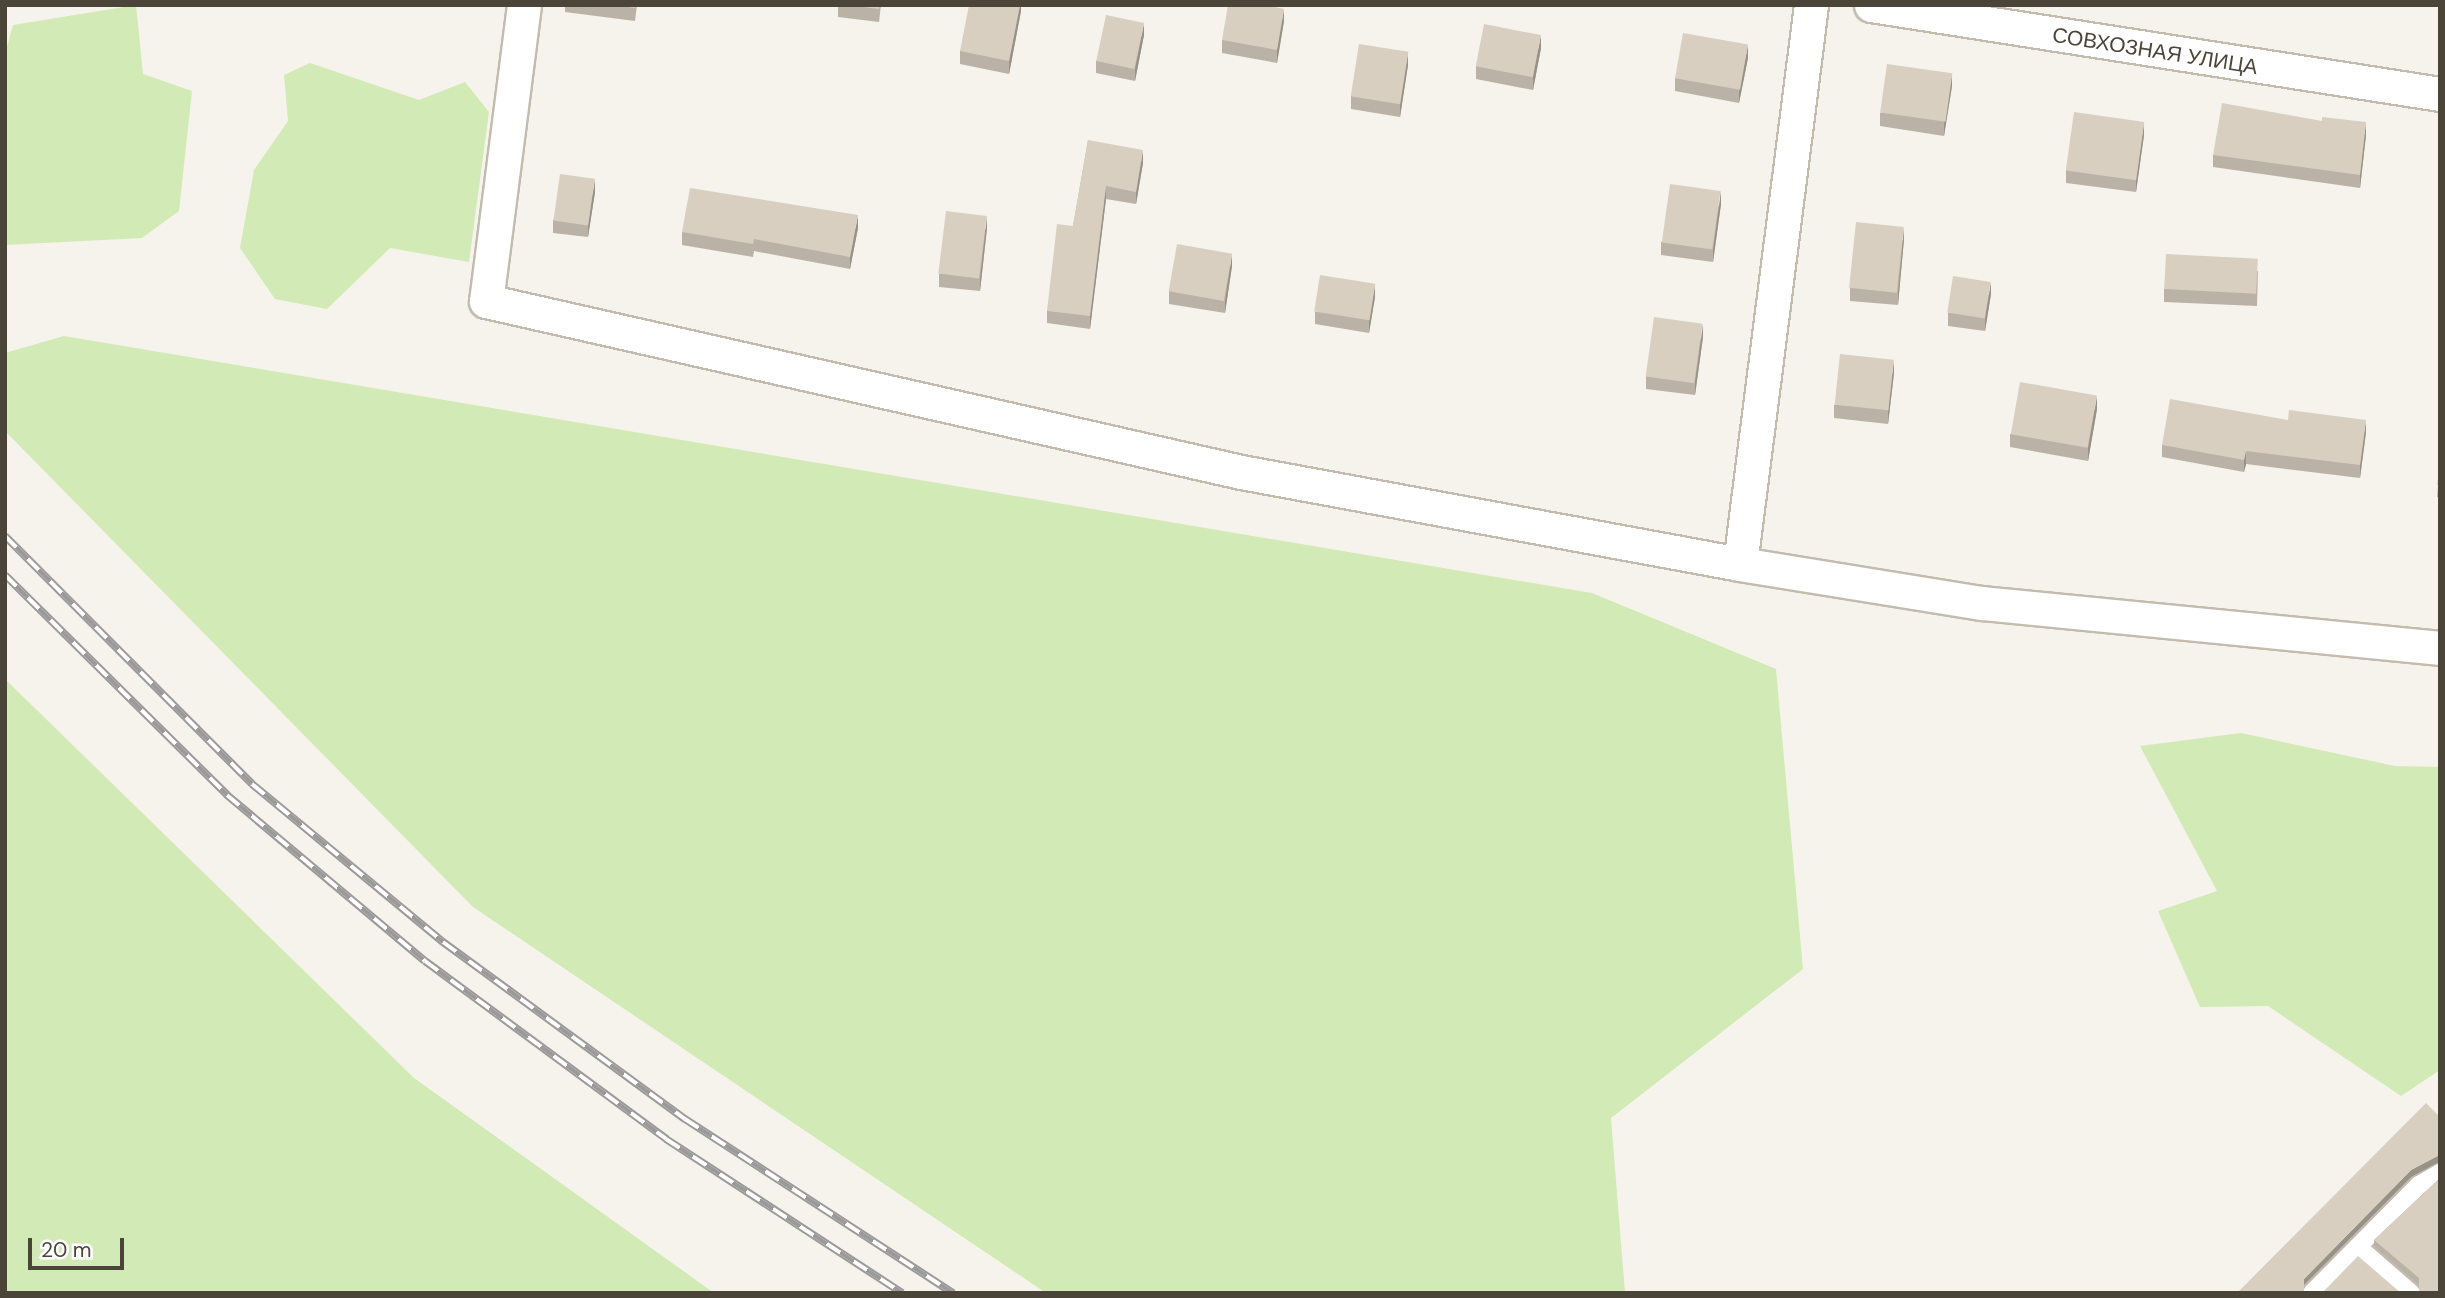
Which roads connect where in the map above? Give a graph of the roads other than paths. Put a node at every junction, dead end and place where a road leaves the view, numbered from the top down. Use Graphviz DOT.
graph roads {
  1 [pos="524,5"];
  2 [pos="1811,5"];
  3 [pos="1871,5"];
  4 [pos="2440,94"];
  5 [pos="1740,564"];
  6 [pos="2440,648"];
  7 [pos="2439,1177"];
  8 [pos="2358,1247"];
  9 [pos="2312,1293"];
  10 [pos="2411,1293"];
  1 -- 5 [label="street"];
  2 -- 5 [label="street"];
  3 -- 4 [label="street, СОВХОЗНАЯ УЛИЦА"];
  5 -- 6 [label="street"];
  7 -- 8 [label="lane"];
  8 -- 9 [label="lane"];
  8 -- 10 [label="lane"];
}
